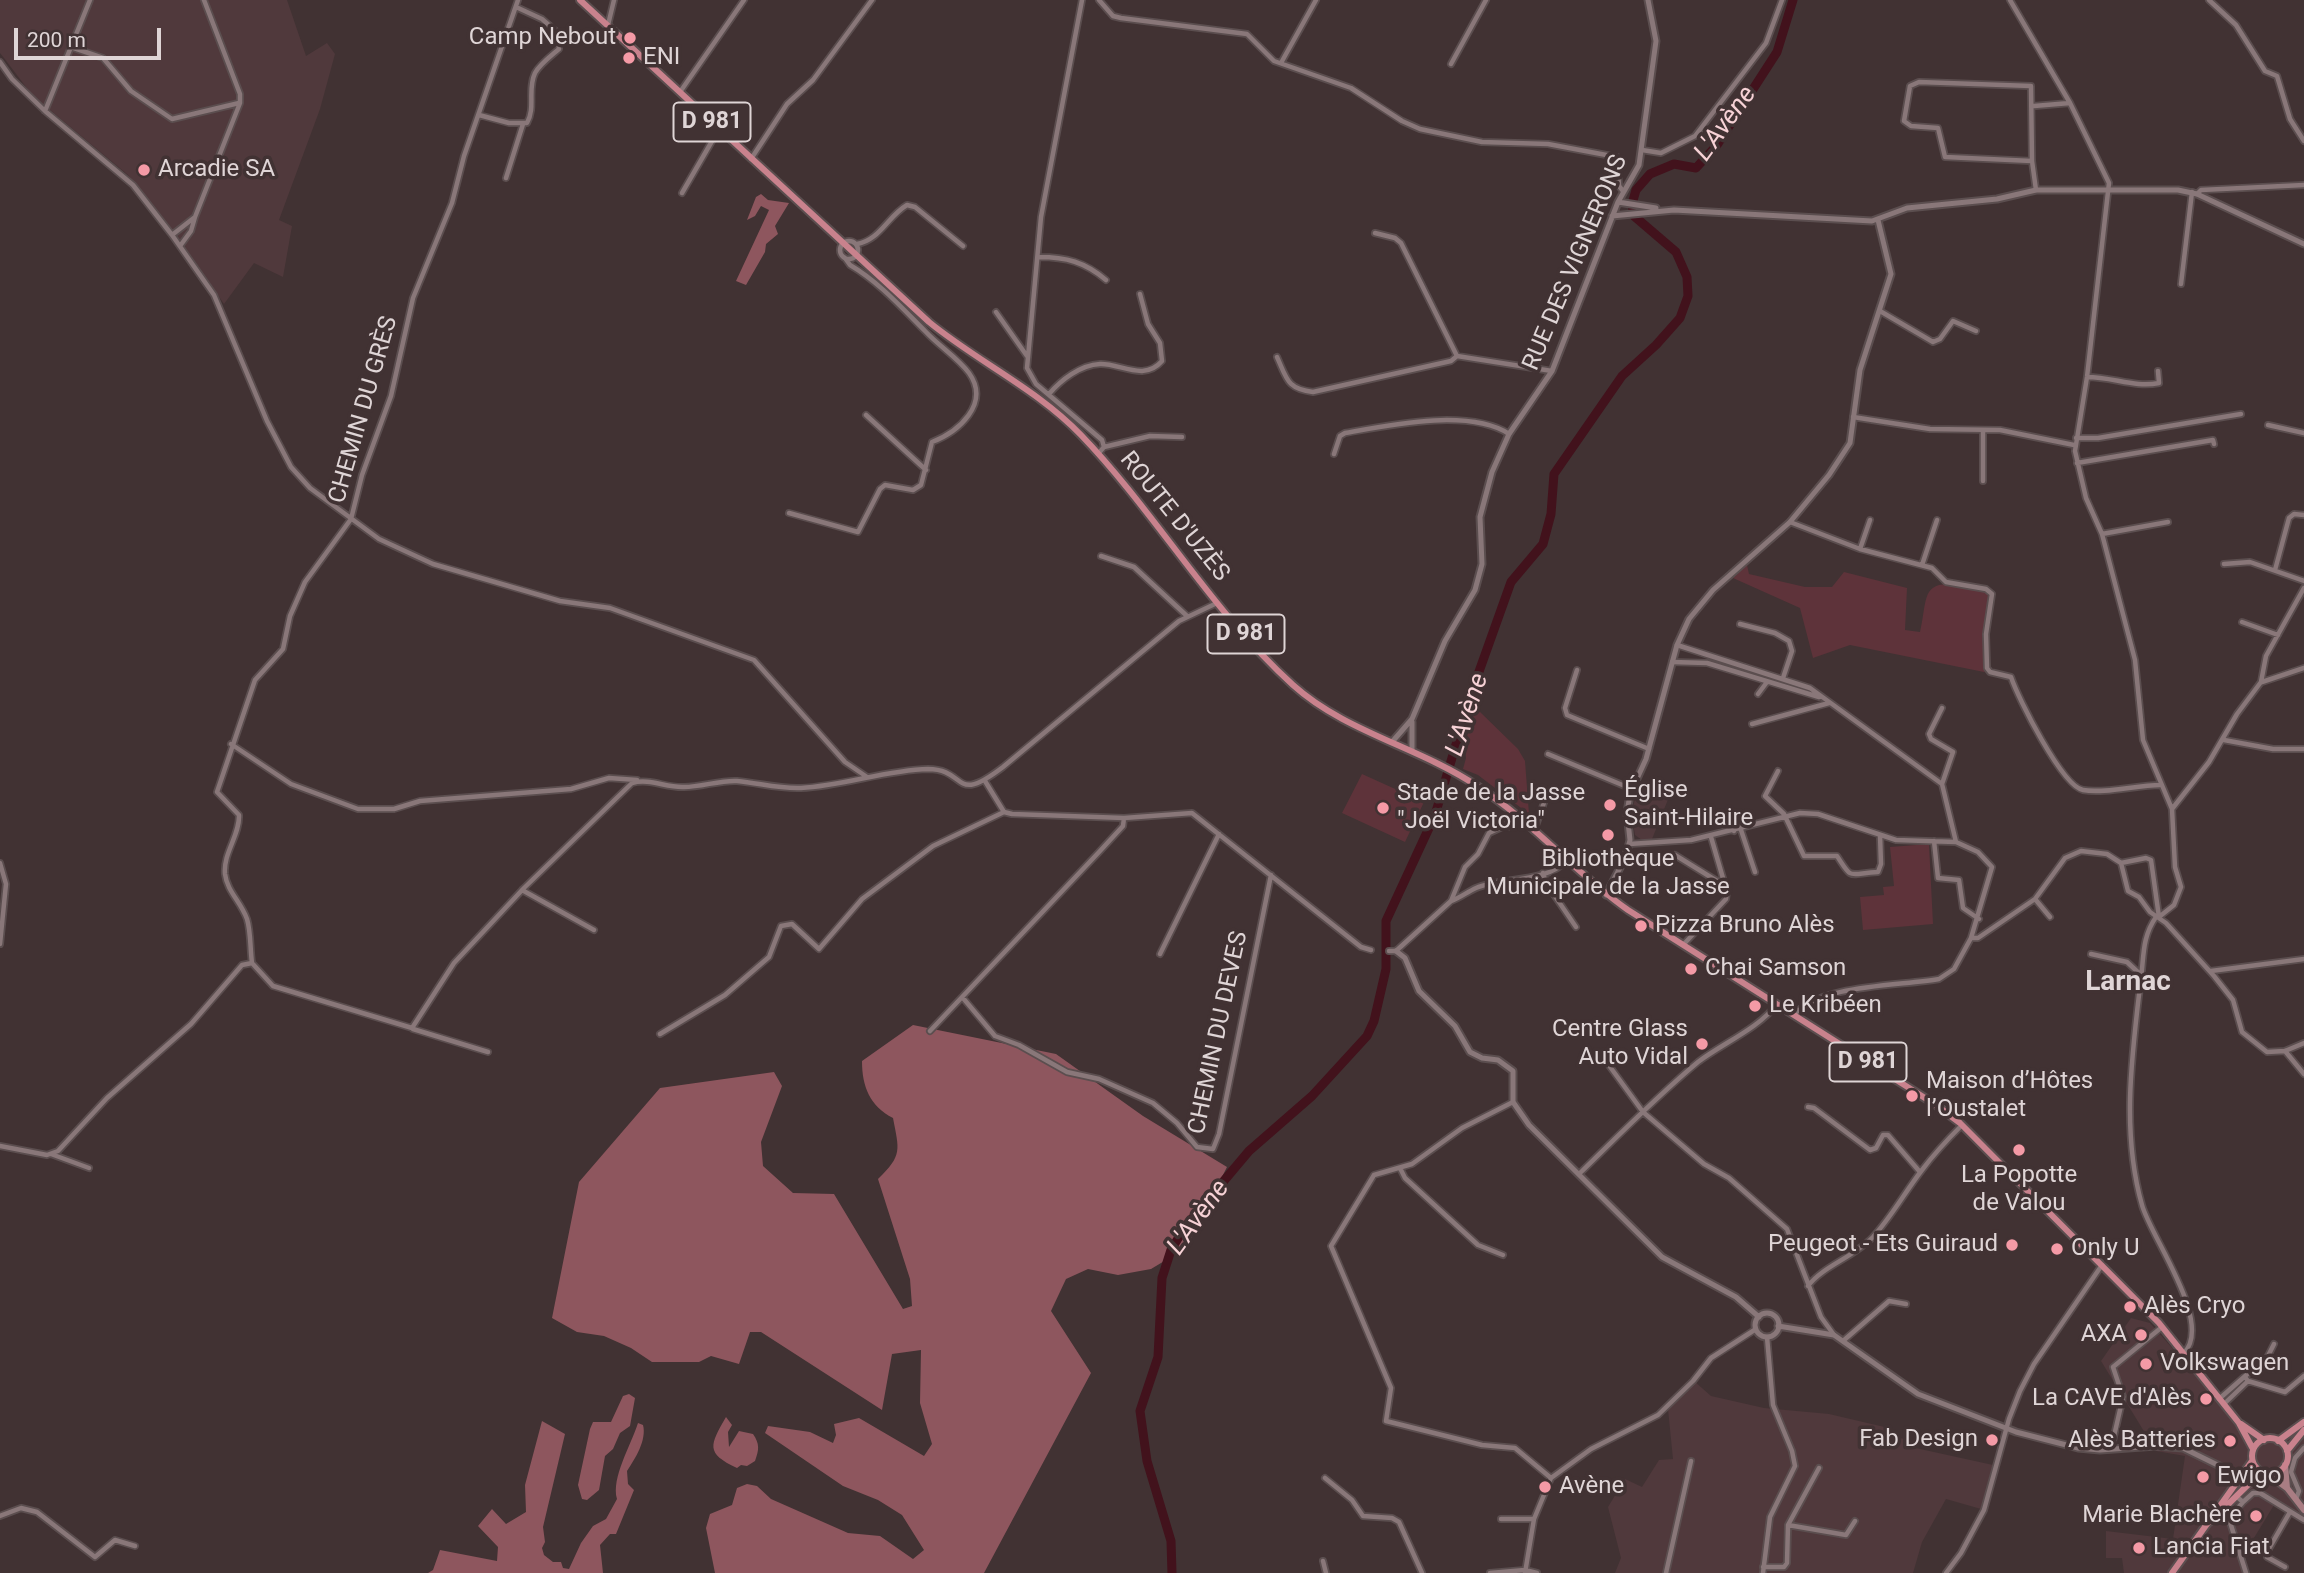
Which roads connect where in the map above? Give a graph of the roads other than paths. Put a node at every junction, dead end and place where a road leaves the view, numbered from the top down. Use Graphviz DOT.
graph roads {
  1 [pos="90,0"];
  2 [pos="204,0"];
  3 [pos="518,0"];
  4 [pos="580,0"];
  5 [pos="614,0"];
  6 [pos="744,0"];
  7 [pos="872,0"];
  8 [pos="1082,0"];
  9 [pos="1099,0"];
  10 [pos="1315,0"];
  11 [pos="1486,0"];
  12 [pos="1648,0"];
  13 [pos="1782,0"];
  14 [pos="2010,0"];
  15 [pos="2209,0"];
  16 [pos="516,6"];
  17 [pos="608,25"];
  18 [pos="71,47"];
  19 [pos="0,62"];
  20 [pos="1281,63"];
  21 [pos="1451,64"];
  22 [pos="680,93"];
  23 [pos="240,103"];
  24 [pos="2070,103"];
  25 [pos="2034,106"];
  26 [pos="45,111"];
  27 [pos="479,115"];
  28 [pos="523,124"];
  29 [pos="719,130"];
  30 [pos="2304,141"];
  31 [pos="1642,150"];
  32 [pos="751,159"];
  33 [pos="2032,162"];
  34 [pos="506,178"];
  35 [pos="2304,185"];
  36 [pos="2036,190"];
  37 [pos="2110,190"];
  38 [pos="1623,191"];
  39 [pos="682,193"];
  40 [pos="2194,193"];
  41 [pos="1618,202"];
  42 [pos="1641,209"];
  43 [pos="1612,216"];
  44 [pos="195,217"];
  45 [pos="1878,220"];
  46 [pos="1375,233"];
  47 [pos="172,235"];
  48 [pos="844,244"];
  49 [pos="858,244"];
  50 [pos="2304,244"];
  51 [pos="180,246"];
  52 [pos="963,246"];
  53 [pos="855,255"];
  54 [pos="1039,257"];
  55 [pos="845,258"];
  56 [pos="1105,280"];
  57 [pos="2181,285"];
  58 [pos="1140,294"];
  59 [pos="1880,311"];
  60 [pos="996,312"];
  61 [pos="1976,331"];
  62 [pos="1457,356"];
  63 [pos="1028,357"];
  64 [pos="1277,357"];
  65 [pos="1552,371"];
  66 [pos="2158,371"];
  67 [pos="2087,377"];
  68 [pos="1049,394"];
  69 [pos="2241,414"];
  70 [pos="866,415"];
  71 [pos="1853,417"];
  72 [pos="2268,425"];
  73 [pos="1983,430"];
  74 [pos="2304,433"];
  75 [pos="1509,434"];
  76 [pos="1182,437"];
  77 [pos="2076,438"];
  78 [pos="2214,444"];
  79 [pos="2074,445"];
  80 [pos="1104,447"];
  81 [pos="1098,454"];
  82 [pos="1334,454"];
  83 [pos="2076,463"];
  84 [pos="926,470"];
  85 [pos="1983,481"];
  86 [pos="789,513"];
  87 [pos="2304,515"];
  88 [pos="351,519"];
  89 [pos="1870,520"];
  90 [pos="1937,520"];
  91 [pos="1790,522"];
  92 [pos="2168,523"];
  93 [pos="2102,534"];
  94 [pos="1860,549"];
  95 [pos="1101,556"];
  96 [pos="2224,564"];
  97 [pos="1922,565"];
  98 [pos="2275,570"];
  99 [pos="2304,581"];
  100 [pos="2304,588"];
  101 [pos="1219,602"];
  102 [pos="1187,617"];
  103 [pos="2242,622"];
  104 [pos="1740,624"];
  105 [pos="2278,635"];
  106 [pos="1677,645"];
  107 [pos="1672,662"];
  108 [pos="2304,668"];
  109 [pos="1577,670"];
  110 [pos="1783,678"];
  111 [pos="1768,681"];
  112 [pos="2261,682"];
  113 [pos="1758,694"];
  114 [pos="1823,698"];
  115 [pos="1829,703"];
  116 [pos="1942,708"];
  117 [pos="1412,719"];
  118 [pos="1752,724"];
  119 [pos="2224,740"];
  120 [pos="1392,742"];
  121 [pos="231,744"];
  122 [pos="1648,749"];
  123 [pos="2304,749"];
  124 [pos="1412,751"];
  125 [pos="1548,754"];
  126 [pos="1778,771"];
  127 [pos="867,778"];
  128 [pos="641,780"];
  129 [pos="985,780"];
  130 [pos="1942,784"];
  131 [pos="2160,785"];
  132 [pos="1632,789"];
  133 [pos="1547,794"];
  134 [pos="2172,809"];
  135 [pos="1004,812"];
  136 [pos="1513,813"];
  137 [pos="1743,815"];
  138 [pos="1786,817"];
  139 [pos="1124,818"];
  140 [pos="1527,825"];
  141 [pos="1502,827"];
  142 [pos="1741,830"];
  143 [pos="1534,832"];
  144 [pos="1734,832"];
  145 [pos="1220,834"];
  146 [pos="1880,835"];
  147 [pos="1711,837"];
  148 [pos="1934,841"];
  149 [pos="1956,842"];
  150 [pos="1629,844"];
  151 [pos="1675,855"];
  152 [pos="1566,861"];
  153 [pos="0,863"];
  154 [pos="2121,863"];
  155 [pos="1755,872"];
  156 [pos="1543,873"];
  157 [pos="1271,875"];
  158 [pos="1723,881"];
  159 [pos="522,890"];
  160 [pos="1606,895"];
  161 [pos="2035,899"];
  162 [pos="1451,901"];
  163 [pos="2050,917"];
  164 [pos="2158,917"];
  165 [pos="1979,919"];
  166 [pos="1576,927"];
  167 [pos="594,930"];
  168 [pos="1971,939"];
  169 [pos="0,944"];
  170 [pos="1683,945"];
  171 [pos="1371,950"];
  172 [pos="1389,951"];
  173 [pos="1396,951"];
  174 [pos="1160,954"];
  175 [pos="2091,954"];
  176 [pos="2304,959"];
  177 [pos="252,963"];
  178 [pos="2210,971"];
  179 [pos="2142,976"];
  180 [pos="963,998"];
  181 [pos="1777,1004"];
  182 [pos="1794,1015"];
  183 [pos="412,1028"];
  184 [pos="930,1031"];
  185 [pos="660,1034"];
  186 [pos="2304,1043"];
  187 [pos="2285,1051"];
  188 [pos="488,1052"];
  189 [pos="1608,1064"];
  190 [pos="2304,1074"];
  191 [pos="1513,1102"];
  192 [pos="1808,1107"];
  193 [pos="1643,1112"];
  194 [pos="1962,1125"];
  195 [pos="0,1146"];
  196 [pos="51,1154"];
  197 [pos="89,1168"];
  198 [pos="1401,1170"];
  199 [pos="1920,1172"];
  200 [pos="1579,1174"];
  201 [pos="1503,1255"];
  202 [pos="2103,1265"];
  203 [pos="1808,1286"];
  204 [pos="1906,1304"];
  205 [pos="1759,1317"];
  206 [pos="1778,1326"];
  207 [pos="2162,1326"];
  208 [pos="1756,1329"];
  209 [pos="1834,1335"];
  210 [pos="1767,1337"];
  211 [pos="1843,1341"];
  212 [pos="2274,1344"];
  213 [pos="2184,1353"];
  214 [pos="2304,1376"];
  215 [pos="2247,1379"];
  216 [pos="2222,1402"];
  217 [pos="2304,1422"];
  218 [pos="2239,1423"];
  219 [pos="2007,1429"];
  220 [pos="2304,1430"];
  221 [pos="2263,1440"];
  222 [pos="2278,1441"];
  223 [pos="2304,1448"];
  224 [pos="2253,1449"];
  225 [pos="2111,1450"];
  226 [pos="2287,1451"];
  227 [pos="1691,1461"];
  228 [pos="2252,1461"];
  229 [pos="2285,1465"];
  230 [pos="1819,1468"];
  231 [pos="2226,1471"];
  232 [pos="2265,1473"];
  233 [pos="2243,1477"];
  234 [pos="1325,1478"];
  235 [pos="1551,1478"];
  236 [pos="2287,1488"];
  237 [pos="2233,1492"];
  238 [pos="2296,1500"];
  239 [pos="2243,1502"];
  240 [pos="2304,1510"];
  241 [pos="2290,1512"];
  242 [pos="0,1516"];
  243 [pos="1501,1519"];
  244 [pos="1534,1519"];
  245 [pos="2304,1520"];
  246 [pos="1855,1521"];
  247 [pos="1788,1525"];
  248 [pos="135,1546"];
  249 [pos="1323,1561"];
  250 [pos="2285,1567"];
  251 [pos="1763,1570"];
  252 [pos="1525,1571"];
  253 [pos="1326,1573"];
  254 [pos="1422,1573"];
  255 [pos="1490,1573"];
  256 [pos="1537,1573"];
  257 [pos="1666,1573"];
  258 [pos="1946,1573"];
  259 [pos="2172,1573"];
  260 [pos="2246,1573"];
  1 -- 18 [label="street"];
  2 -- 23 [label="street"];
  3 -- 16 [label="street, CHEMIN DU GRÈS"];
  4 -- 17 [label="main road, ROUTE D'UZÈS / D 981"];
  5 -- 17 [label="street"];
  6 -- 22 [label="street"];
  7 -- 32 [label="street"];
  8 -- 54 [label="street"];
  9 -- 20 [label="street"];
  10 -- 20 [label="street"];
  11 -- 21 [label="street"];
  12 -- 31 [label="street, RUE DES VIGNERONS"];
  13 -- 31 [label="street"];
  14 -- 24 [label="street"];
  15 -- 30 [label="street"];
  16 -- 27 [label="street, CHEMIN DU GRÈS"];
  16 -- 28 [label="street"];
  17 -- 22 [label="main road, ROUTE D'UZÈS / D 981"];
  18 -- 23 [label="street"];
  18 -- 26 [label="street"];
  19 -- 26 [label="street"];
  20 -- 38 [label="street"];
  22 -- 29 [label="main road, ROUTE D'UZÈS / D 981"];
  23 -- 44 [label="street"];
  24 -- 25 [label="street"];
  24 -- 37 [label="street"];
  25 -- 33 [label="street"];
  25 -- 33 [label="street"];
  26 -- 47 [label="street"];
  27 -- 28 [label="street"];
  27 -- 88 [label="street, CHEMIN DU GRÈS"];
  28 -- 34 [label="street"];
  29 -- 32 [label="main road, ROUTE D'UZÈS / D 981"];
  29 -- 39 [label="street"];
  31 -- 38 [label="street, RUE DES VIGNERONS"];
  32 -- 48 [label="main road, ROUTE D'UZÈS / D 981"];
  33 -- 36 [label="street"];
  35 -- 40 [label="street"];
  36 -- 37 [label="street"];
  36 -- 45 [label="street"];
  37 -- 40 [label="street"];
  37 -- 67 [label="street"];
  38 -- 41 [label="street, RUE DES VIGNERONS"];
  40 -- 50 [label="street"];
  40 -- 57 [label="street"];
  41 -- 42 [label="street"];
  41 -- 43 [label="street, RUE DES VIGNERONS"];
  42 -- 43 [label="street"];
  42 -- 45 [label="street"];
  43 -- 65 [label="street, RUE DES VIGNERONS"];
  44 -- 47 [label="street"];
  44 -- 51 [label="street"];
  45 -- 59 [label="street"];
  46 -- 62 [label="street"];
  47 -- 51 [label="street"];
  48 -- 49 [label="street"];
  48 -- 53 [label="main road, ROUTE D'UZÈS / D 981"];
  48 -- 55 [label="street"];
  49 -- 52 [label="street"];
  49 -- 53 [label="street"];
  51 -- 88 [label="street"];
  53 -- 55 [label="street"];
  53 -- 81 [label="main road, ROUTE D'UZÈS / D 981"];
  54 -- 56 [label="street"];
  54 -- 63 [label="street"];
  55 -- 84 [label="street"];
  58 -- 68 [label="street"];
  59 -- 61 [label="street"];
  59 -- 71 [label="street"];
  60 -- 63 [label="street"];
  62 -- 64 [label="street"];
  62 -- 65 [label="street"];
  63 -- 68 [label="street"];
  65 -- 75 [label="street, RUE DES VIGNERONS"];
  66 -- 67 [label="street"];
  67 -- 77 [label="street"];
  68 -- 80 [label="street"];
  69 -- 77 [label="street"];
  70 -- 84 [label="street"];
  71 -- 73 [label="street"];
  71 -- 91 [label="street"];
  72 -- 74 [label="street"];
  73 -- 79 [label="street"];
  73 -- 85 [label="street"];
  75 -- 82 [label="street"];
  75 -- 117 [label="street, RUE DES VIGNERONS"];
  76 -- 80 [label="street"];
  77 -- 79 [label="street"];
  78 -- 83 [label="street"];
  79 -- 83 [label="street"];
  80 -- 81 [label="street"];
  81 -- 101 [label="main road, ROUTE D'UZÈS / D 981"];
  83 -- 93 [label="street"];
  84 -- 86 [label="street"];
  87 -- 98 [label="street"];
  88 -- 121 [label="street, CHEMIN DU GRÈS"];
  88 -- 127 [label="street"];
  89 -- 94 [label="street"];
  90 -- 97 [label="street"];
  91 -- 94 [label="street"];
  91 -- 106 [label="street"];
  92 -- 93 [label="street"];
  93 -- 131 [label="street"];
  94 -- 97 [label="street"];
  95 -- 102 [label="street"];
  96 -- 98 [label="street"];
  97 -- 131 [label="street"];
  98 -- 99 [label="street"];
  100 -- 105 [label="street"];
  101 -- 102 [label="street"];
  101 -- 120 [label="main road, ROUTE D'UZÈS / D 981"];
  102 -- 129 [label="street"];
  103 -- 105 [label="street"];
  104 -- 110 [label="street"];
  105 -- 112 [label="street"];
  106 -- 107 [label="street"];
  106 -- 110 [label="street"];
  107 -- 111 [label="street"];
  107 -- 122 [label="street"];
  108 -- 112 [label="street"];
  109 -- 122 [label="street"];
  110 -- 114 [label="street"];
  111 -- 113 [label="street"];
  111 -- 114 [label="street"];
  112 -- 119 [label="street"];
  114 -- 115 [label="street"];
  115 -- 118 [label="street"];
  115 -- 130 [label="street"];
  116 -- 130 [label="street"];
  117 -- 120 [label="street, RUE DES VIGNERONS"];
  117 -- 124 [label="street, RUE DES VIGNERONS"];
  119 -- 123 [label="street"];
  119 -- 134 [label="street"];
  120 -- 124 [label="main road, ROUTE D'UZÈS / D 981"];
  121 -- 128 [label="street"];
  121 -- 177 [label="street, CHEMIN DU GRÈS"];
  122 -- 132 [label="street"];
  124 -- 136 [label="main road, ROUTE D'UZÈS / D 981"];
  125 -- 132 [label="street"];
  126 -- 138 [label="street"];
  127 -- 128 [label="street"];
  127 -- 129 [label="street"];
  128 -- 159 [label="street"];
  129 -- 135 [label="street"];
  130 -- 149 [label="street"];
  131 -- 134 [label="street"];
  132 -- 150 [label="street"];
  133 -- 143 [label="street"];
  134 -- 164 [label="street"];
  135 -- 139 [label="street"];
  135 -- 185 [label="street"];
  136 -- 140 [label="main road, ROUTE D'UZÈS / D 981"];
  136 -- 141 [label="street"];
  137 -- 144 [label="street"];
  138 -- 142 [label="street"];
  138 -- 146 [label="street"];
  138 -- 146 [label="street"];
  139 -- 145 [label="street"];
  139 -- 180 [label="street"];
  140 -- 141 [label="street"];
  140 -- 143 [label="main road, ROUTE D'UZÈS / D 981"];
  141 -- 162 [label="street"];
  142 -- 144 [label="street"];
  142 -- 155 [label="street"];
  143 -- 152 [label="main road, ROUTE D'UZÈS / D 981"];
  144 -- 147 [label="street"];
  145 -- 157 [label="street"];
  145 -- 174 [label="street"];
  146 -- 148 [label="street"];
  147 -- 150 [label="street"];
  147 -- 158 [label="street"];
  148 -- 149 [label="street"];
  148 -- 165 [label="street"];
  149 -- 165 [label="street"];
  150 -- 160 [label="street"];
  151 -- 158 [label="street"];
  152 -- 156 [label="street"];
  152 -- 160 [label="main road, ROUTE D'UZÈS / D 981"];
  153 -- 169 [label="street"];
  154 -- 161 [label="street"];
  154 -- 164 [label="street"];
  154 -- 164 [label="street"];
  156 -- 162 [label="street"];
  156 -- 166 [label="street"];
  157 -- 171 [label="street"];
  157 -- 180 [label="street, CHEMIN DU DEVES"];
  158 -- 170 [label="street"];
  159 -- 167 [label="street"];
  159 -- 183 [label="street"];
  160 -- 170 [label="main road, ROUTE D'UZÈS / D 981"];
  161 -- 163 [label="street"];
  161 -- 168 [label="street"];
  162 -- 173 [label="street"];
  164 -- 178 [label="street"];
  164 -- 179 [label="street"];
  165 -- 168 [label="street"];
  168 -- 182 [label="street"];
  170 -- 181 [label="main road, ROUTE D'UZÈS / D 981"];
  172 -- 173 [label="street"];
  173 -- 191 [label="street"];
  175 -- 179 [label="street"];
  176 -- 178 [label="street"];
  177 -- 183 [label="street"];
  177 -- 196 [label="street"];
  178 -- 187 [label="street"];
  179 -- 213 [label="street"];
  180 -- 184 [label="street"];
  181 -- 182 [label="main road, ROUTE D'UZÈS / D 981"];
  181 -- 193 [label="street"];
  182 -- 194 [label="main road, ROUTE D'UZÈS / D 981"];
  183 -- 188 [label="street"];
  186 -- 187 [label="street"];
  187 -- 190 [label="street"];
  189 -- 193 [label="street"];
  191 -- 198 [label="street"];
  191 -- 200 [label="street"];
  192 -- 199 [label="street"];
  193 -- 200 [label="street"];
  193 -- 203 [label="street"];
  194 -- 199 [label="street"];
  194 -- 202 [label="main road, ROUTE D'UZÈS / D 981"];
  195 -- 196 [label="street"];
  196 -- 197 [label="street"];
  198 -- 201 [label="street"];
  198 -- 235 [label="street"];
  199 -- 203 [label="street"];
  200 -- 205 [label="street"];
  202 -- 207 [label="main road, ROUTE D'UZÈS / D 981"];
  202 -- 219 [label="street"];
  203 -- 209 [label="street"];
  204 -- 211 [label="street"];
  205 -- 206 [label="street"];
  205 -- 208 [label="street"];
  206 -- 209 [label="street"];
  206 -- 210 [label="street"];
  207 -- 213 [label="main road, ROUTE D'UZÈS / D 981"];
  207 -- 225 [label="street"];
  208 -- 210 [label="street"];
  208 -- 235 [label="street"];
  209 -- 211 [label="street"];
  210 -- 251 [label="street"];
  211 -- 219 [label="street"];
  212 -- 215 [label="street"];
  213 -- 216 [label="main road, ROUTE D'UZÈS / D 981"];
  214 -- 215 [label="street"];
  215 -- 216 [label="street"];
  216 -- 218 [label="main road, ROUTE D'UZÈS / D 981"];
  217 -- 222 [label="main road"];
  218 -- 221 [label="main road, ROUTE D'UZÈS / D 981"];
  218 -- 224 [label="main road, ROUTE D'UZÈS / D 981"];
  219 -- 225 [label="street"];
  219 -- 258 [label="street"];
  220 -- 226 [label="main road"];
  221 -- 222 [label="main road"];
  221 -- 224 [label="main road"];
  222 -- 226 [label="main road"];
  223 -- 238 [label="street"];
  224 -- 228 [label="main road"];
  225 -- 231 [label="street"];
  226 -- 229 [label="main road"];
  227 -- 257 [label="street"];
  228 -- 232 [label="main road"];
  228 -- 233 [label="main road"];
  229 -- 232 [label="main road"];
  229 -- 236 [label="main road"];
  230 -- 247 [label="street"];
  231 -- 233 [label="street"];
  231 -- 237 [label="street"];
  232 -- 236 [label="main road"];
  232 -- 237 [label="main road"];
  233 -- 237 [label="main road"];
  234 -- 254 [label="street"];
  235 -- 244 [label="street"];
  236 -- 238 [label="main road"];
  237 -- 239 [label="street"];
  237 -- 259 [label="main road"];
  238 -- 240 [label="main road"];
  239 -- 241 [label="street"];
  239 -- 260 [label="street"];
  241 -- 245 [label="street"];
  241 -- 250 [label="street"];
  242 -- 248 [label="street"];
  243 -- 244 [label="street"];
  244 -- 252 [label="street"];
  246 -- 247 [label="street"];
  247 -- 251 [label="street"];
  249 -- 253 [label="street"];
  252 -- 255 [label="street"];
  252 -- 256 [label="street"];
}
